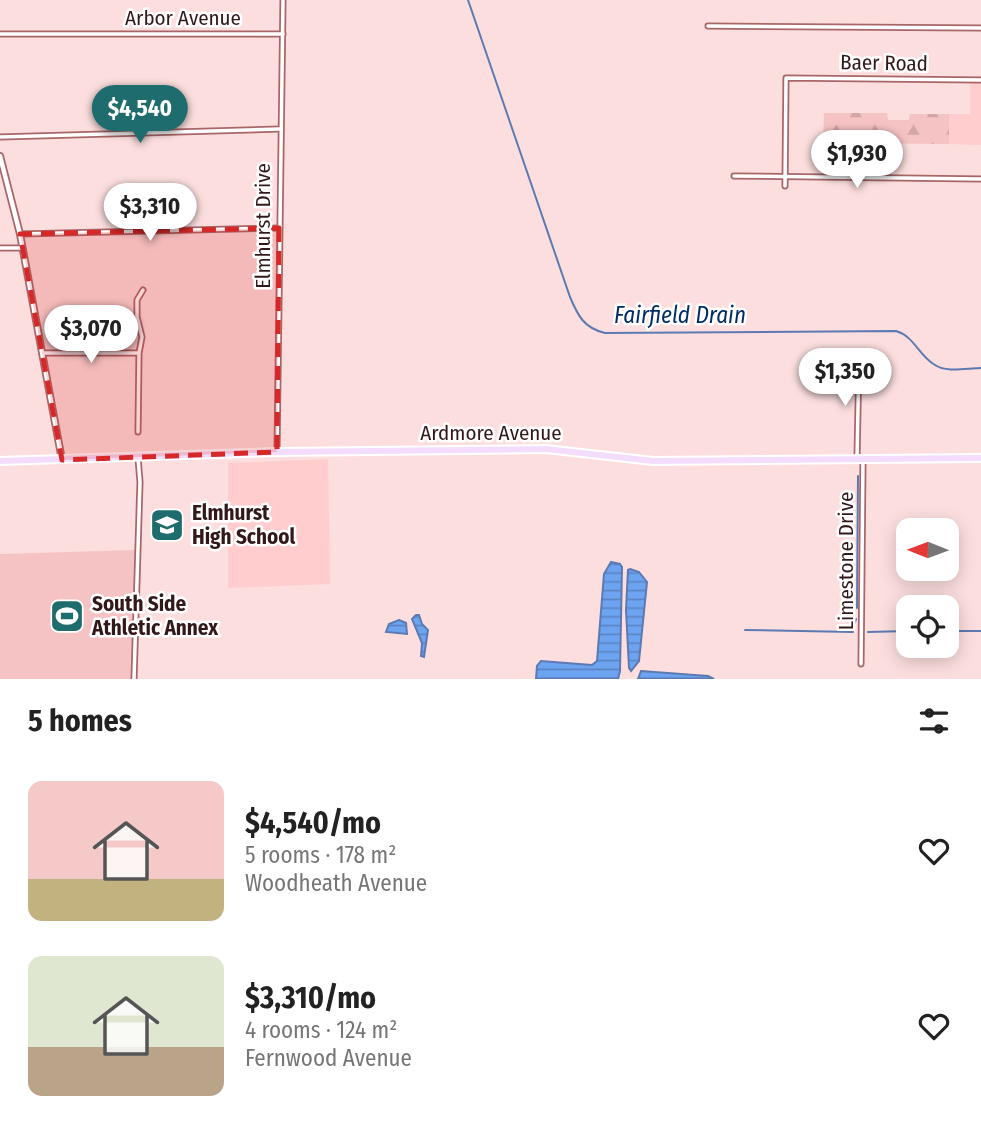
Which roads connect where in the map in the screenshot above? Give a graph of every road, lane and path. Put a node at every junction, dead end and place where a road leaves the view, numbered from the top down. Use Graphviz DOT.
graph roads {
  1 [pos="282,0"];
  2 [pos="708,26"];
  3 [pos="981,28"];
  4 [pos="0,34"];
  5 [pos="283,34"];
  6 [pos="981,80"];
  7 [pos="279,129"];
  8 [pos="0,137"];
  9 [pos="0,156"];
  10 [pos="2,176"];
  11 [pos="734,176"];
  12 [pos="786,177"];
  13 [pos="981,179"];
  14 [pos="785,186"];
  15 [pos="279,228"];
  16 [pos="20,234"];
  17 [pos="0,248"];
  18 [pos="22,248"];
  19 [pos="143,290"];
  20 [pos="42,353"];
  21 [pos="139,353"];
  22 [pos="859,358"];
  23 [pos="138,432"];
  24 [pos="277,452"];
  25 [pos="138,458"];
  26 [pos="860,458"];
  27 [pos="981,458"];
  28 [pos="62,460"];
  29 [pos="0,461"];
  30 [pos="861,664"];
  31 [pos="134,679"];
  1 -- 5 [label="street, Elmhurst Drive"];
  2 -- 3 [label="street"];
  4 -- 5 [label="street, Arbor Avenue"];
  5 -- 7 [label="street, Elmhurst Drive"];
  6 -- 12 [label="street, Baer Road"];
  7 -- 8 [label="street"];
  7 -- 15 [label="street, Elmhurst Drive"];
  9 -- 10 [label="street"];
  10 -- 16 [label="street"];
  11 -- 12 [label="street"];
  12 -- 13 [label="street"];
  12 -- 14 [label="street"];
  15 -- 16 [label="street"];
  15 -- 24 [label="street, Elmhurst Drive"];
  16 -- 18 [label="street"];
  17 -- 18 [label="street"];
  18 -- 20 [label="street"];
  19 -- 21 [label="street"];
  20 -- 21 [label="street"];
  20 -- 28 [label="street"];
  21 -- 23 [label="street"];
  22 -- 26 [label="street, Limestone Drive"];
  24 -- 25 [label="main road, Ardmore Avenue"];
  24 -- 26 [label="main road, Ardmore Avenue"];
  25 -- 28 [label="main road, Ardmore Avenue"];
  25 -- 31 [label="street"];
  26 -- 27 [label="main road, Ardmore Avenue"];
  26 -- 30 [label="street, Limestone Drive"];
  28 -- 29 [label="main road, Ardmore Avenue"];
}
